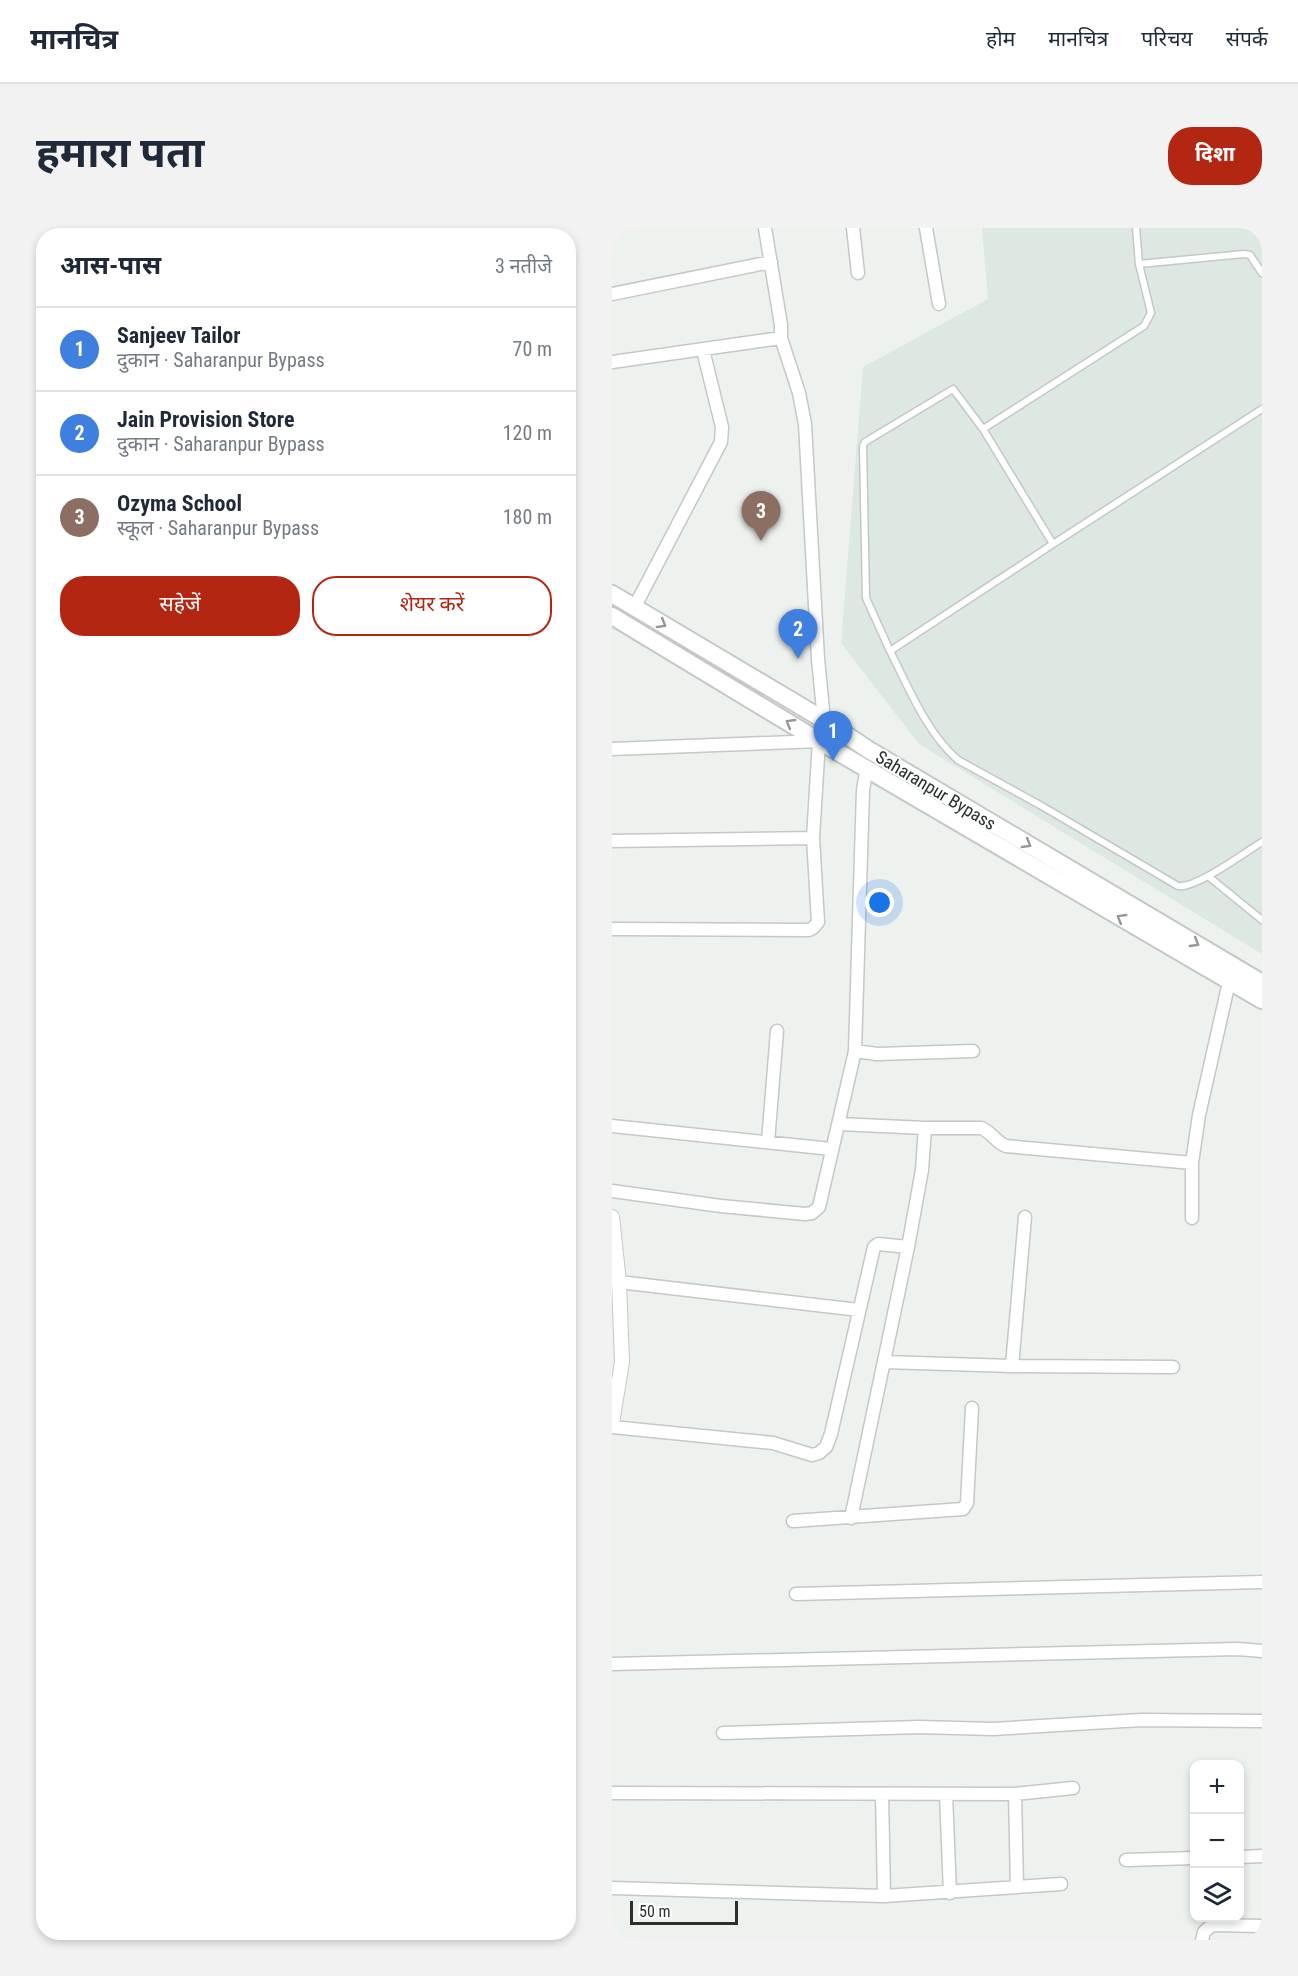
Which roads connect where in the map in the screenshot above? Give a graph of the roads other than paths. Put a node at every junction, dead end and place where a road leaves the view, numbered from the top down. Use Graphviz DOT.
graph roads {
  1 [pos="765,228"];
  2 [pos="853,228"];
  3 [pos="926,228"];
  4 [pos="1136,228"];
  5 [pos="771,262"];
  6 [pos="1139,264"];
  7 [pos="858,273"];
  8 [pos="1262,273"];
  9 [pos="612,294"];
  10 [pos="939,304"];
  11 [pos="781,338"];
  12 [pos="703,350"];
  13 [pos="612,362"];
  14 [pos="1262,409"];
  15 [pos="983,429"];
  16 [pos="1053,544"];
  17 [pos="612,594"];
  18 [pos="634,608"];
  19 [pos="612,616"];
  20 [pos="890,651"];
  21 [pos="824,720"];
  22 [pos="819,741"];
  23 [pos="612,749"];
  24 [pos="867,767"];
  25 [pos="813,838"];
  26 [pos="612,841"];
  27 [pos="1262,842"];
  28 [pos="1208,876"];
  29 [pos="1262,920"];
  30 [pos="612,929"];
  31 [pos="1229,982"];
  32 [pos="1262,983"];
  33 [pos="1262,1000"];
  34 [pos="777,1031"];
  35 [pos="855,1051"];
  36 [pos="974,1051"];
  37 [pos="839,1124"];
  38 [pos="612,1126"];
  39 [pos="925,1128"];
  40 [pos="768,1142"];
  41 [pos="831,1149"];
  42 [pos="1192,1163"];
  43 [pos="612,1191"];
  44 [pos="1024,1216"];
  45 [pos="612,1217"];
  46 [pos="1192,1218"];
  47 [pos="908,1247"];
  48 [pos="619,1282"];
  49 [pos="859,1310"];
  50 [pos="616,1318"];
  51 [pos="617,1362"];
  52 [pos="884,1362"];
  53 [pos="1012,1366"];
  54 [pos="1173,1367"];
  55 [pos="972,1408"];
  56 [pos="612,1423"];
  57 [pos="612,1427"];
  58 [pos="851,1518"];
  59 [pos="793,1521"];
  60 [pos="1262,1582"];
  61 [pos="795,1594"];
  62 [pos="1262,1651"];
  63 [pos="612,1664"];
  64 [pos="1262,1721"];
  65 [pos="723,1733"];
  66 [pos="1073,1788"];
  67 [pos="612,1793"];
  68 [pos="882,1794"];
  69 [pos="946,1794"];
  70 [pos="1015,1794"];
  71 [pos="1262,1856"];
  72 [pos="1244,1857"];
  73 [pos="1190,1858"];
  74 [pos="1126,1860"];
  75 [pos="1061,1884"];
  76 [pos="1017,1887"];
  77 [pos="612,1888"];
  78 [pos="950,1893"];
  79 [pos="884,1896"];
  80 [pos="1262,1926"];
  81 [pos="1202,1940"];
  1 -- 5 [label="street"];
  2 -- 7 [label="street"];
  3 -- 10 [label="street"];
  4 -- 6 [label="lane"];
  5 -- 9 [label="street"];
  5 -- 11 [label="street"];
  6 -- 8 [label="lane"];
  6 -- 15 [label="lane"];
  11 -- 12 [label="street"];
  11 -- 21 [label="street"];
  12 -- 13 [label="street"];
  12 -- 18 [label="street"];
  14 -- 16 [label="lane"];
  15 -- 16 [label="lane"];
  15 -- 20 [label="lane"];
  16 -- 20 [label="lane"];
  17 -- 18 [label="main road, Saharanpur Bypass"];
  18 -- 21 [label="main road, Saharanpur Bypass, one-way"];
  22 -- 19 [label="main road, one-way"];
  20 -- 28 [label="lane"];
  21 -- 32 [label="main road, Saharanpur Bypass, one-way"];
  22 -- 23 [label="street"];
  22 -- 24 [label="main road"];
  22 -- 25 [label="street"];
  31 -- 24 [label="main road, one-way"];
  24 -- 35 [label="street"];
  25 -- 26 [label="street"];
  25 -- 30 [label="street"];
  27 -- 28 [label="lane"];
  28 -- 29 [label="lane"];
  31 -- 33 [label="main road"];
  31 -- 42 [label="street"];
  34 -- 40 [label="street"];
  35 -- 36 [label="street"];
  35 -- 37 [label="street"];
  37 -- 39 [label="street"];
  37 -- 41 [label="street"];
  38 -- 40 [label="street"];
  39 -- 42 [label="street"];
  39 -- 47 [label="street"];
  40 -- 41 [label="street"];
  41 -- 43 [label="street"];
  42 -- 46 [label="street"];
  44 -- 53 [label="street"];
  45 -- 48 [label="street"];
  47 -- 49 [label="street"];
  47 -- 52 [label="street"];
  48 -- 49 [label="street"];
  48 -- 50 [label="street"];
  49 -- 57 [label="street"];
  50 -- 51 [label="street"];
  51 -- 56 [label="street"];
  52 -- 53 [label="street"];
  52 -- 58 [label="street"];
  53 -- 54 [label="street"];
  55 -- 58 [label="street"];
  58 -- 59 [label="street"];
  60 -- 61 [label="street"];
  62 -- 63 [label="street"];
  64 -- 65 [label="street"];
  66 -- 70 [label="street"];
  67 -- 68 [label="street"];
  68 -- 69 [label="street"];
  68 -- 79 [label="street"];
  69 -- 70 [label="street"];
  69 -- 78 [label="street"];
  70 -- 76 [label="street"];
  71 -- 72 [label="street"];
  73 -- 74 [label="street"];
  75 -- 76 [label="street"];
  76 -- 78 [label="street"];
  77 -- 79 [label="street"];
  78 -- 79 [label="street"];
  80 -- 81 [label="street"];
}
